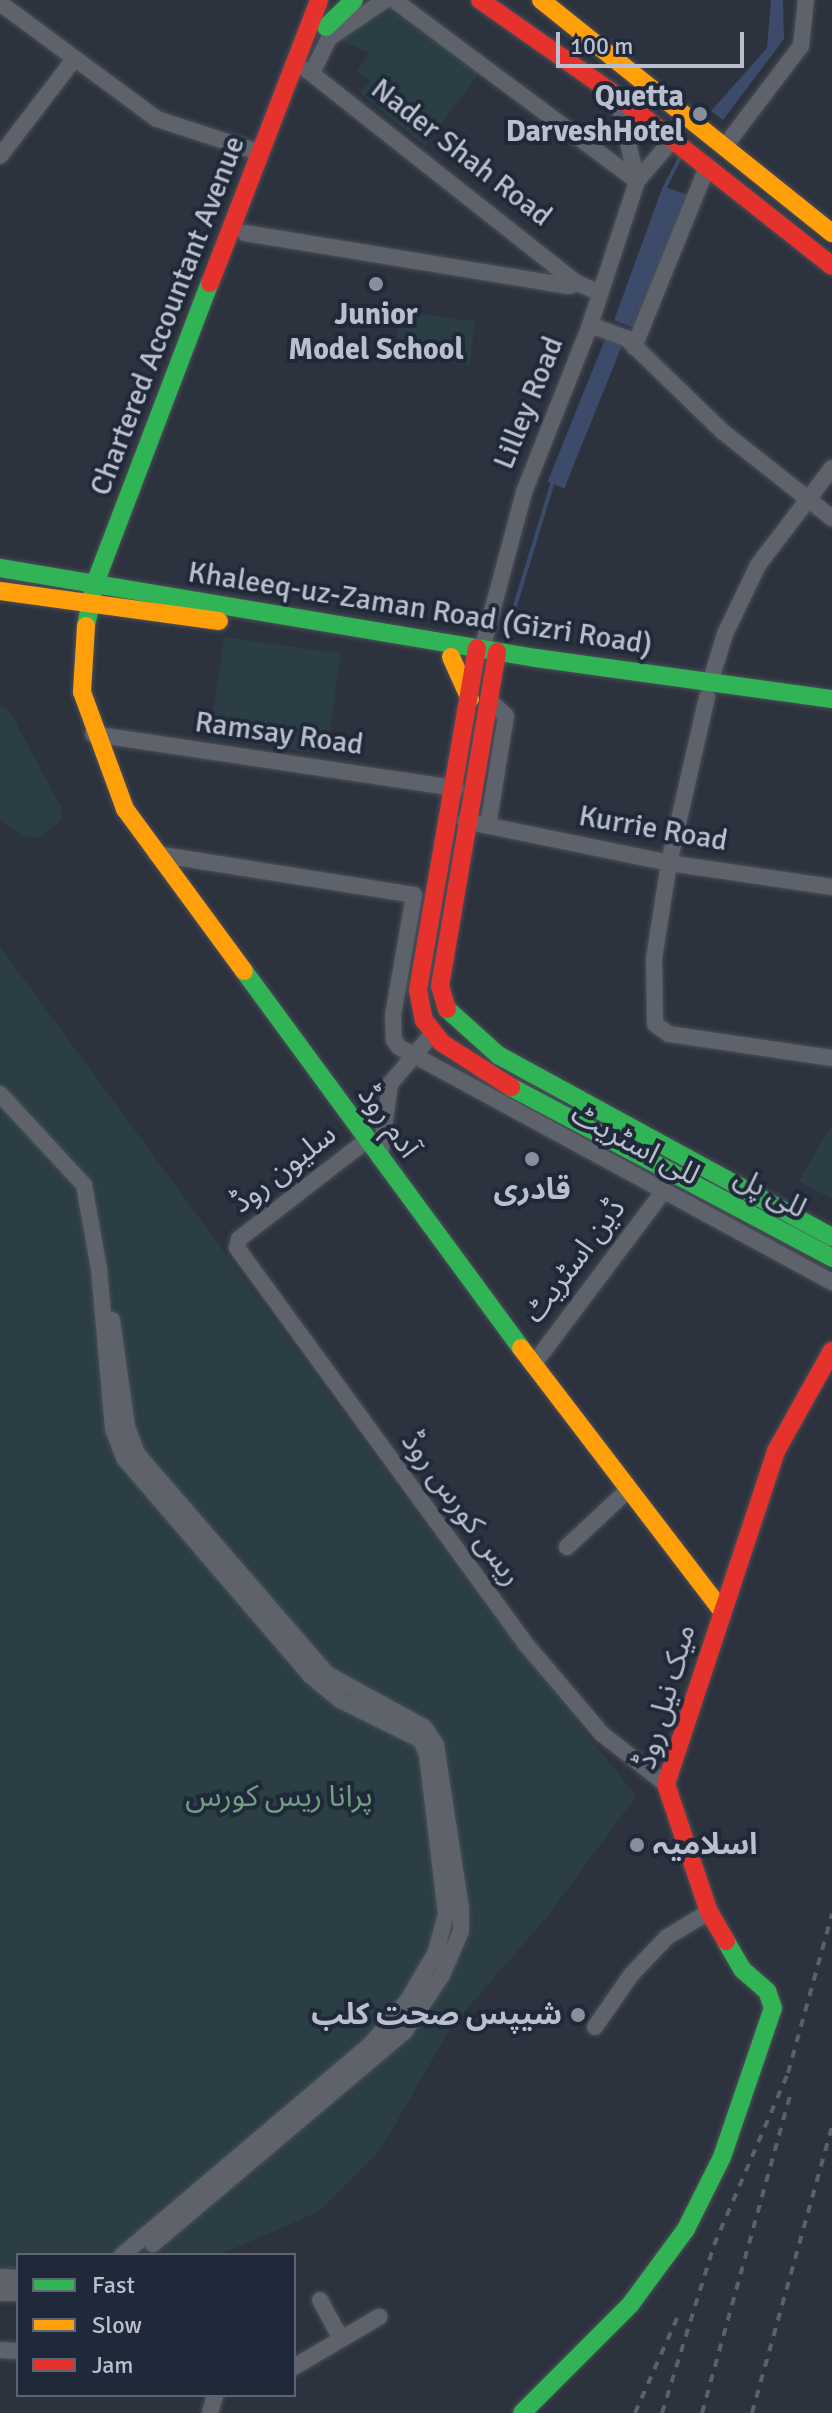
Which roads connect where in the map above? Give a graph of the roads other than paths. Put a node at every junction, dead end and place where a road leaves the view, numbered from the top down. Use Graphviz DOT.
graph roads {
  1 [pos="319,0"];
  2 [pos="340,0"];
  3 [pos="354,0"];
  4 [pos="385,0"];
  5 [pos="394,0"];
  6 [pos="541,0"];
  7 [pos="806,0"];
  8 [pos="483,1"];
  9 [pos="0,3"];
  10 [pos="326,27"];
  11 [pos="75,58"];
  12 [pos="305,70"];
  13 [pos="617,96"];
  14 [pos="672,140"];
  15 [pos="725,146"];
  16 [pos="261,153"];
  17 [pos="0,156"];
  18 [pos="707,167"];
  19 [pos="637,181"];
  20 [pos="245,233"];
  21 [pos="832,233"];
  22 [pos="832,266"];
  23 [pos="577,283"];
  24 [pos="600,293"];
  25 [pos="590,325"];
  26 [pos="634,347"];
  27 [pos="832,468"];
  28 [pos="805,498"];
  29 [pos="832,518"];
  30 [pos="0,568"];
  31 [pos="100,587"];
  32 [pos="0,591"];
  33 [pos="93,607"];
  34 [pos="485,655"];
  35 [pos="451,657"];
  36 [pos="709,690"];
  37 [pos="776,697"];
  38 [pos="832,699"];
  39 [pos="479,700"];
  40 [pos="832,711"];
  41 [pos="93,734"];
  42 [pos="456,788"];
  43 [pos="465,821"];
  44 [pos="488,826"];
  45 [pos="156,854"];
  46 [pos="669,863"];
  47 [pos="832,887"];
  48 [pos="449,1016"];
  49 [pos="433,1033"];
  50 [pos="411,1055"];
  51 [pos="832,1058"];
  52 [pos="0,1094"];
  53 [pos="384,1106"];
  54 [pos="351,1118"];
  55 [pos="367,1140"];
  56 [pos="380,1158"];
  57 [pos="663,1192"];
  58 [pos="832,1237"];
  59 [pos="237,1244"];
  60 [pos="832,1258"];
  61 [pos="99,1269"];
  62 [pos="832,1282"];
  63 [pos="832,1351"];
  64 [pos="533,1365"];
  65 [pos="628,1490"];
  66 [pos="567,1547"];
  67 [pos="721,1610"];
  68 [pos="666,1784"];
  69 [pos="709,1912"];
  70 [pos="595,2027"];
  71 [pos="124,2253"];
  72 [pos="142,2253"];
  73 [pos="320,2300"];
  74 [pos="379,2317"];
  75 [pos="341,2339"];
  76 [pos="296,2366"];
  77 [pos="522,2413"];
  1 -- 12 [label="main road"];
  2 -- 10 [label="main road"];
  3 -- 10 [label="main road"];
  4 -- 12 [label="street"];
  5 -- 19 [label="street"];
  6 -- 15 [label="main road"];
  7 -- 15 [label="street"];
  8 -- 13 [label="main road"];
  9 -- 11 [label="street"];
  10 -- 12 [label="main road"];
  11 -- 16 [label="street"];
  11 -- 17 [label="street"];
  12 -- 16 [label="main road, Chartered Accountant Avenue"];
  12 -- 20 [label="main road, Chartered Accountant Avenue"];
  12 -- 23 [label="street, Nader Shah Road"];
  13 -- 14 [label="main road"];
  13 -- 19 [label="street"];
  14 -- 18 [label="main road"];
  14 -- 19 [label="street, Lilley Road"];
  15 -- 21 [label="main road"];
  16 -- 31 [label="main road, Chartered Accountant Avenue"];
  18 -- 22 [label="main road"];
  18 -- 26 [label="street"];
  19 -- 24 [label="street, Lilley Road"];
  20 -- 23 [label="street"];
  20 -- 31 [label="main road, Chartered Accountant Avenue"];
  23 -- 24 [label="street"];
  24 -- 25 [label="street, Lilley Road"];
  25 -- 26 [label="street"];
  25 -- 34 [label="street, Lilley Road"];
  26 -- 28 [label="street"];
  27 -- 28 [label="street"];
  28 -- 29 [label="street"];
  28 -- 36 [label="street"];
  30 -- 31 [label="main road, Khaleeq-uz-Zaman Road (Gizri Road)"];
  31 -- 33 [label="main road, آدم روڈ"];
  31 -- 34 [label="main road, Khaleeq-uz-Zaman Road (Gizri Road)"];
  32 -- 33 [label="main road, Khaleeq-uz-Zaman Road (Gizri Road)"];
  33 -- 35 [label="main road, Khaleeq-uz-Zaman Road (Gizri Road)"];
  33 -- 41 [label="main road, آدم روڈ"];
  34 -- 35 [label="main road, Khaleeq-uz-Zaman Road (Gizri Road)"];
  34 -- 36 [label="main road, Khaleeq-uz-Zaman Road (Gizri Road)"];
  34 -- 39 [label="main road, Lilley Road"];
  35 -- 39 [label="main road"];
  36 -- 37 [label="main road, Khaleeq-uz-Zaman Road (Gizri Road)"];
  36 -- 46 [label="street"];
  37 -- 38 [label="main road, Khaleeq-uz-Zaman Road (Gizri Road)"];
  37 -- 40 [label="main road, Khaleeq-uz-Zaman Road (Gizri Road)"];
  39 -- 42 [label="main road"];
  39 -- 43 [label="main road, Lilley Road"];
  39 -- 44 [label="street"];
  41 -- 42 [label="street, Ramsay Road"];
  41 -- 45 [label="main road, آدم روڈ"];
  42 -- 49 [label="main road"];
  43 -- 44 [label="street, Kurrie Road"];
  43 -- 48 [label="main road, Lilley Road"];
  44 -- 46 [label="street, Kurrie Road"];
  45 -- 50 [label="street"];
  45 -- 54 [label="main road, آدم روڈ"];
  46 -- 47 [label="street, Kurrie Road"];
  46 -- 51 [label="street"];
  48 -- 58 [label="main road, للی پل"];
  49 -- 50 [label="street, سلیون روڈ"];
  49 -- 60 [label="main road, للی پل"];
  50 -- 53 [label="street, سلیون روڈ"];
  50 -- 57 [label="street, للی اسٹریٹ"];
  52 -- 61 [label="street"];
  53 -- 54 [label="street, سلیون روڈ"];
  53 -- 56 [label="street, سلیون روڈ"];
  54 -- 55 [label="main road, آدم روڈ"];
  55 -- 56 [label="main road, آدم روڈ"];
  55 -- 59 [label="street, سلیون روڈ"];
  56 -- 64 [label="main road, آدم روڈ"];
  57 -- 62 [label="street, للی اسٹریٹ"];
  57 -- 64 [label="street, ڈین اسٹریٹ"];
  59 -- 68 [label="street, ریس کورس روڈ"];
  61 -- 71 [label="street"];
  61 -- 72 [label="street"];
  63 -- 67 [label="main road, میک نیل روڈ"];
  64 -- 65 [label="main road, آدم روڈ"];
  65 -- 66 [label="street"];
  65 -- 67 [label="main road, آدم روڈ"];
  67 -- 68 [label="main road, میک نیل روڈ"];
  68 -- 69 [label="main road, میک نیل روڈ"];
  69 -- 70 [label="street"];
  69 -- 77 [label="main road, میک نیل روڈ"];
  73 -- 75 [label="street"];
  74 -- 75 [label="street"];
  75 -- 76 [label="street"];
}
